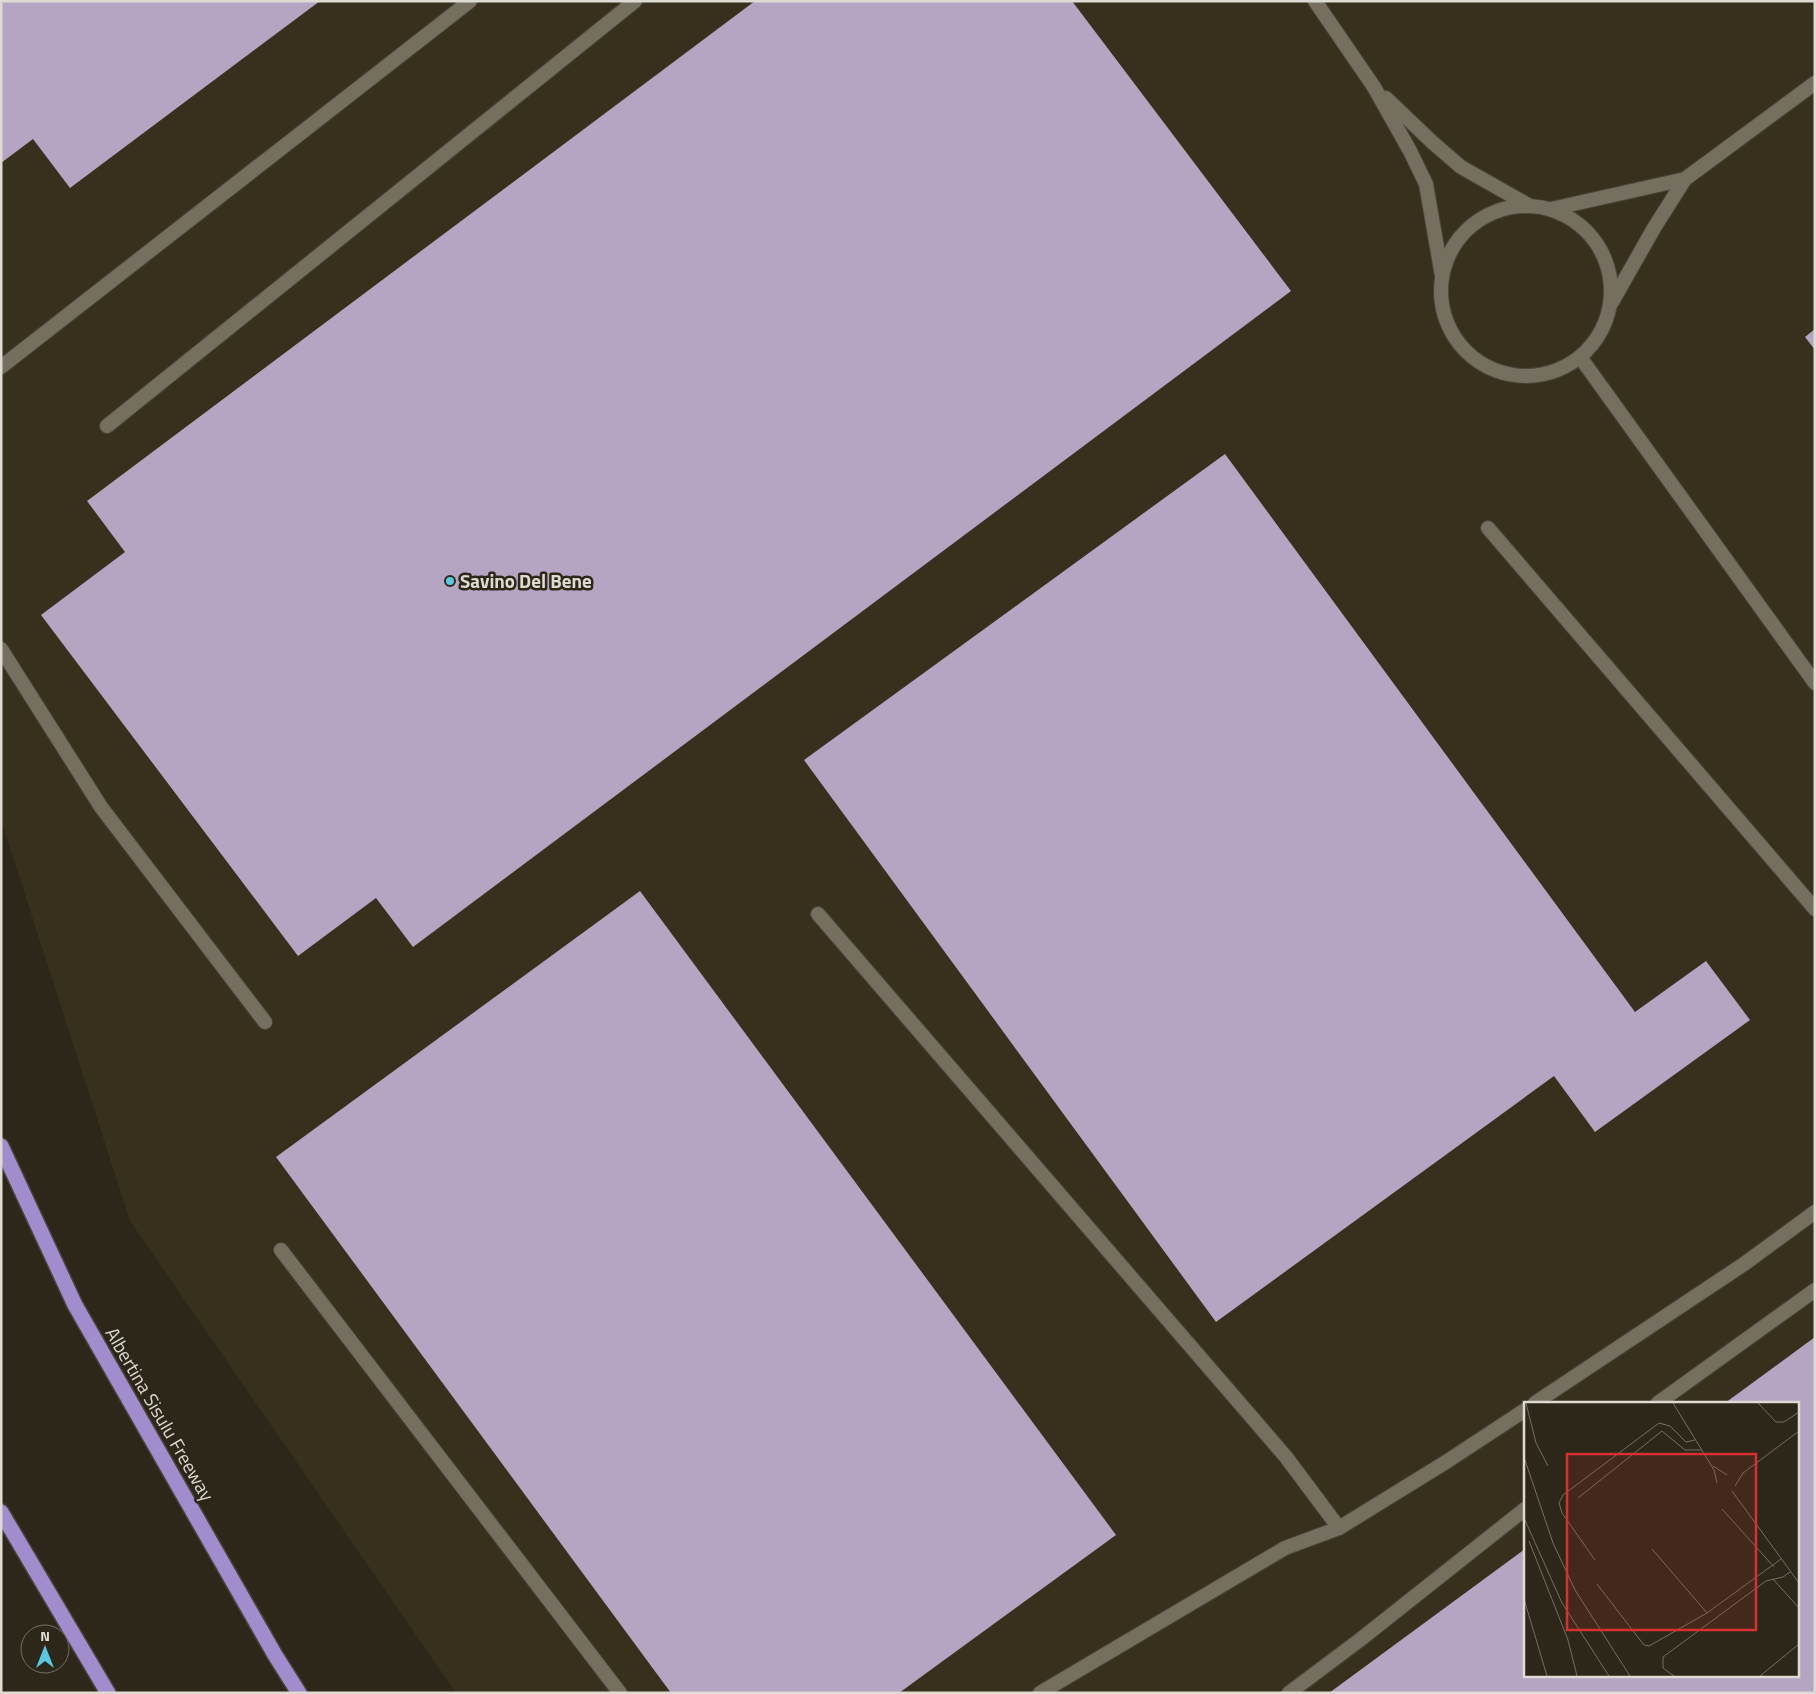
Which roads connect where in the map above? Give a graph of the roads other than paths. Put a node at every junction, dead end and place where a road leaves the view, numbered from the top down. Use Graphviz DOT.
graph roads {
  1 [pos="470,1"];
  2 [pos="634,1"];
  3 [pos="1315,1"];
  4 [pos="1815,83"];
  5 [pos="1374,87"];
  6 [pos="1685,179"];
  7 [pos="1530,206"];
  8 [pos="1550,209"];
  9 [pos="1442,276"];
  10 [pos="1611,305"];
  11 [pos="1580,357"];
  12 [pos="1,368"];
  13 [pos="107,426"];
  14 [pos="1488,528"];
  15 [pos="1,649"];
  16 [pos="1815,683"];
  17 [pos="1815,908"];
  18 [pos="818,914"];
  19 [pos="264,1022"];
  20 [pos="1,1146"];
  21 [pos="1815,1212"];
  22 [pos="282,1250"];
  23 [pos="1815,1290"];
  24 [pos="1537,1402"];
  25 [pos="1659,1402"];
  26 [pos="1524,1411"];
  27 [pos="1524,1510"];
  28 [pos="1,1512"];
  29 [pos="1339,1528"];
  30 [pos="108,1693"];
  31 [pos="299,1693"];
  32 [pos="620,1693"];
  33 [pos="1040,1693"];
  34 [pos="1289,1693"];
  1 -- 12 [label="street"];
  2 -- 13 [label="street"];
  3 -- 5 [label="street"];
  4 -- 6 [label="street"];
  5 -- 7 [label="street"];
  5 -- 9 [label="street"];
  6 -- 8 [label="street"];
  6 -- 10 [label="street"];
  7 -- 8 [label="street"];
  7 -- 9 [label="street"];
  8 -- 10 [label="street"];
  9 -- 11 [label="street"];
  10 -- 11 [label="street"];
  11 -- 16 [label="street"];
  14 -- 17 [label="street"];
  15 -- 19 [label="street"];
  18 -- 29 [label="street"];
  20 -- 31 [label="highway, Albertina Sisulu Freeway"];
  21 -- 24 [label="street"];
  22 -- 32 [label="street"];
  23 -- 25 [label="street"];
  26 -- 29 [label="street"];
  27 -- 34 [label="street"];
  28 -- 30 [label="highway"];
  29 -- 33 [label="street"];
}
